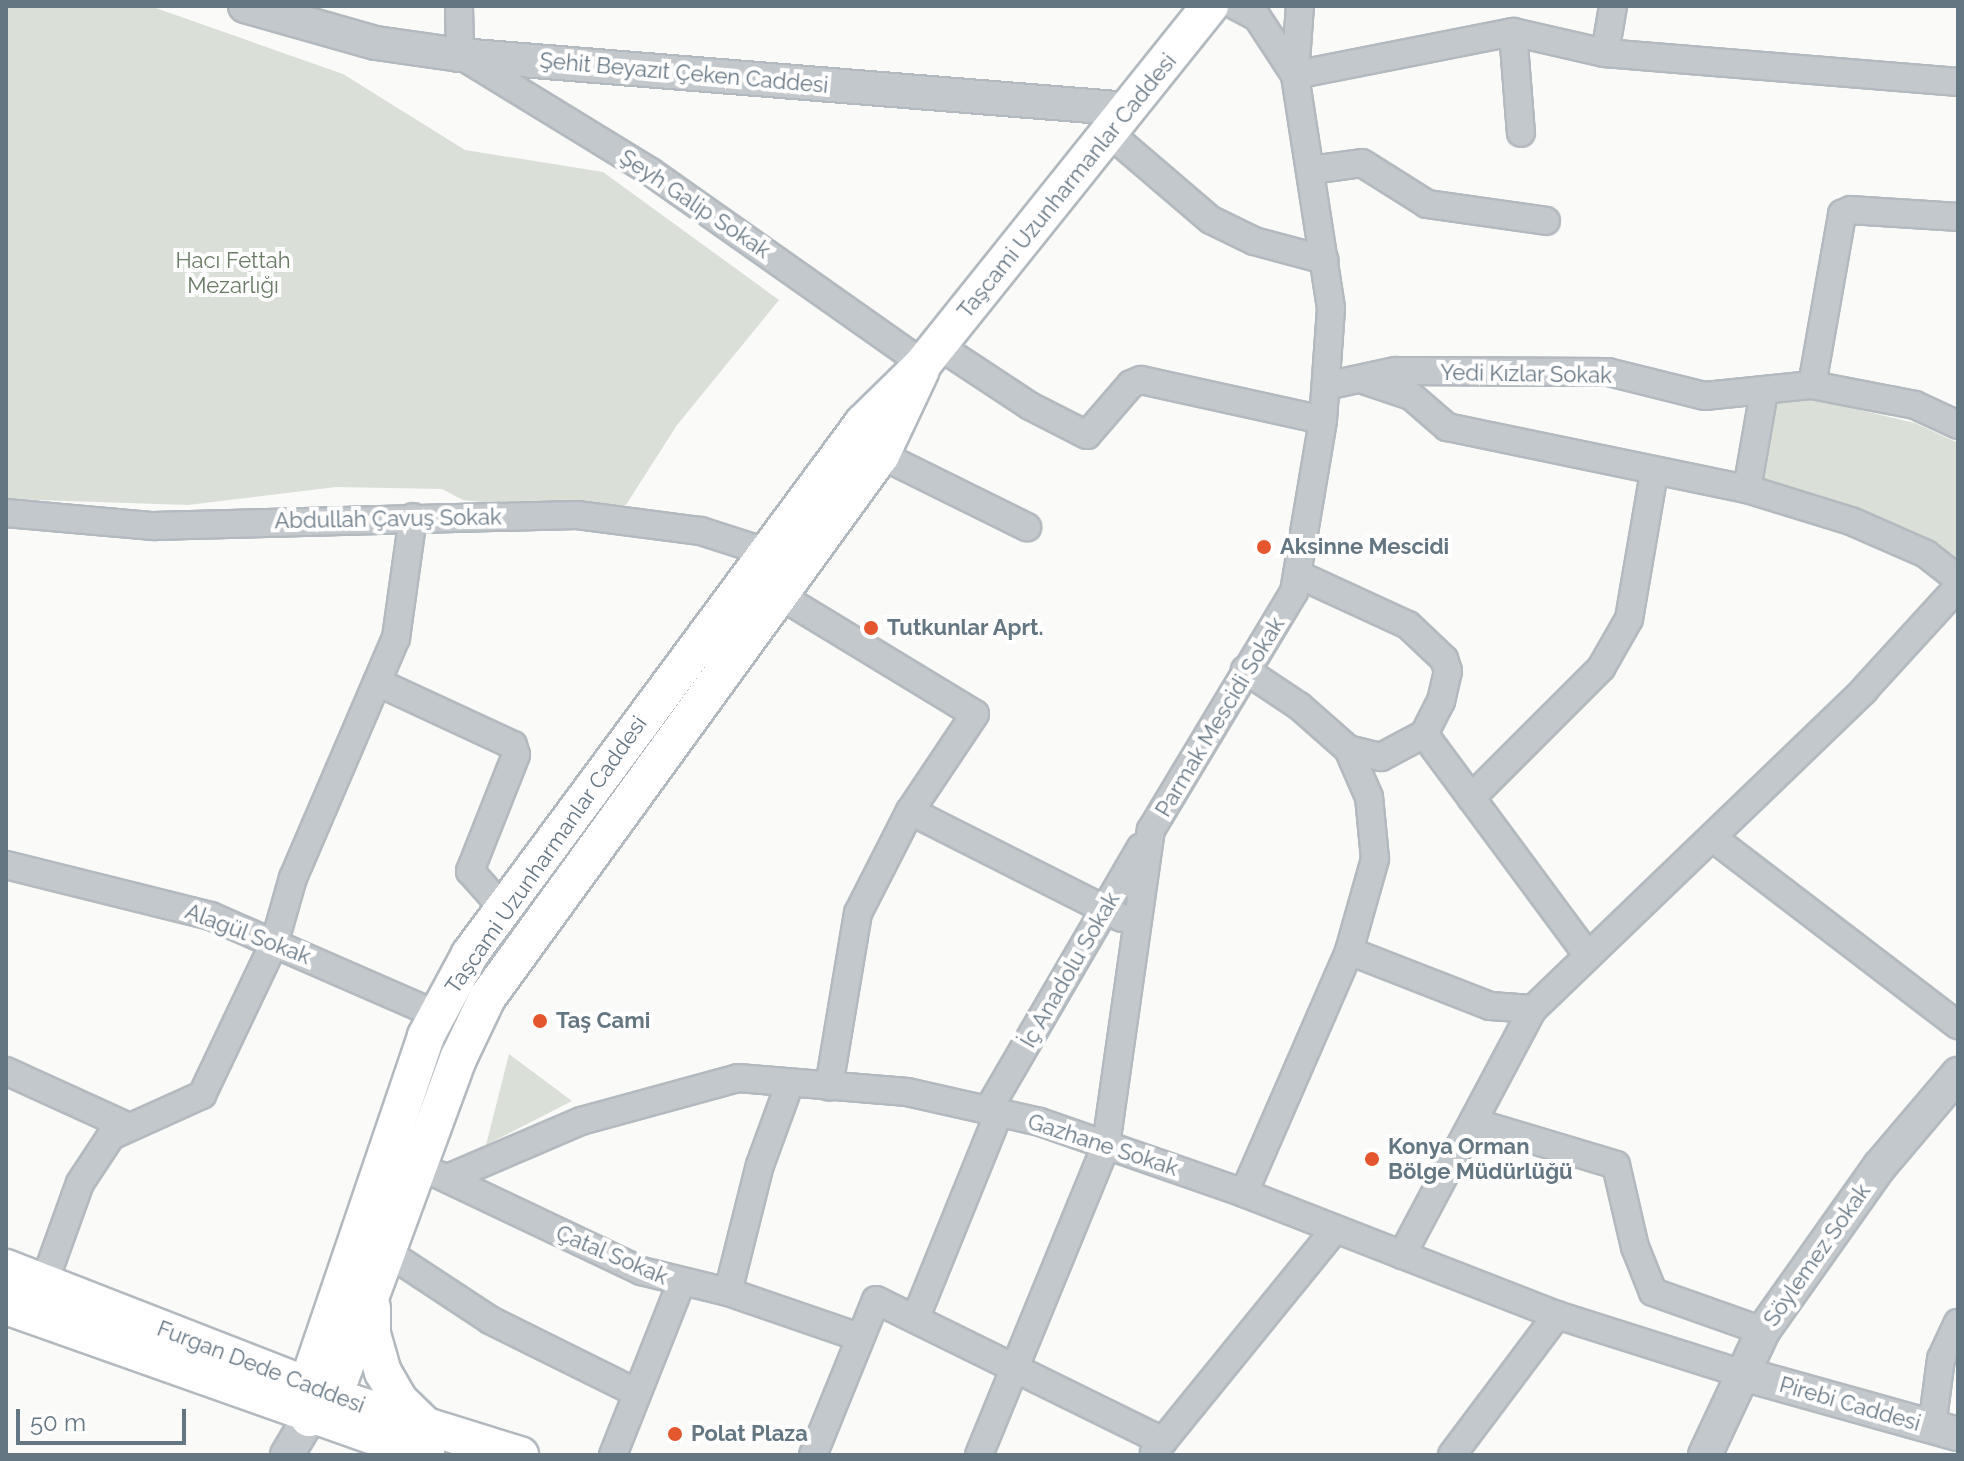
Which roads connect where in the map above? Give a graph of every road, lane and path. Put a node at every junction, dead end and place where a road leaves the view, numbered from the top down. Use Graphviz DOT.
graph roads {
  1 [pos="245,6"];
  2 [pos="459,6"];
  3 [pos="1210,6"];
  4 [pos="1236,6"];
  5 [pos="1300,6"];
  6 [pos="1613,6"];
  7 [pos="1513,32"];
  8 [pos="1605,53"];
  9 [pos="460,55"];
  10 [pos="1295,75"];
  11 [pos="1958,82"];
  12 [pos="1119,121"];
  13 [pos="1521,133"];
  14 [pos="1311,170"];
  15 [pos="1958,217"];
  16 [pos="1546,221"];
  17 [pos="1325,260"];
  18 [pos="931,355"];
  19 [pos="1366,381"];
  20 [pos="1812,385"];
  21 [pos="1326,386"];
  22 [pos="1764,392"];
  23 [pos="1323,420"];
  24 [pos="1958,425"];
  25 [pos="881,455"];
  26 [pos="1654,473"];
  27 [pos="1747,489"];
  28 [pos="6,513"];
  29 [pos="413,517"];
  30 [pos="1027,527"];
  31 [pos="766,552"];
  32 [pos="1297,574"];
  33 [pos="1958,579"];
  34 [pos="1958,587"];
  35 [pos="779,595"];
  36 [pos="1245,670"];
  37 [pos="377,682"];
  38 [pos="1424,734"];
  39 [pos="1348,749"];
  40 [pos="1471,798"];
  41 [pos="910,811"];
  42 [pos="1151,830"];
  43 [pos="1713,838"];
  44 [pos="6,865"];
  45 [pos="503,908"];
  46 [pos="1106,910"];
  47 [pos="1136,924"];
  48 [pos="275,941"];
  49 [pos="1349,951"];
  50 [pos="1588,956"];
  51 [pos="1533,1009"];
  52 [pos="435,1014"];
  53 [pos="1958,1025"];
  54 [pos="6,1071"];
  55 [pos="1958,1074"];
  56 [pos="790,1083"];
  57 [pos="829,1087"];
  58 [pos="994,1112"];
  59 [pos="1473,1122"];
  60 [pos="129,1127"];
  61 [pos="1106,1145"];
  62 [pos="433,1172"];
  63 [pos="1244,1193"];
  64 [pos="1335,1229"];
  65 [pos="387,1252"];
  66 [pos="1402,1255"];
  67 [pos="6,1268"];
  68 [pos="44,1283"];
  69 [pos="681,1283"];
  70 [pos="373,1291"];
  71 [pos="728,1292"];
  72 [pos="6,1306"];
  73 [pos="1557,1315"];
  74 [pos="916,1317"];
  75 [pos="1958,1323"];
  76 [pos="1763,1331"];
  77 [pos="859,1337"];
  78 [pos="1015,1367"];
  79 [pos="1743,1374"];
  80 [pos="637,1393"];
  81 [pos="317,1400"];
  82 [pos="1945,1431"];
  83 [pos="428,1441"];
  84 [pos="1158,1448"];
  85 [pos="287,1455"];
  86 [pos="520,1455"];
  87 [pos="613,1455"];
  88 [pos="813,1455"];
  89 [pos="979,1455"];
  90 [pos="1452,1455"];
  91 [pos="1705,1455"];
  1 -- 9 [label="street, Şehit Beyazıt Çeken Caddesi"];
  2 -- 9 [label="street"];
  3 -- 12 [label="main road, Taşcami Uzunharmanlar Caddesi"];
  4 -- 10 [label="street"];
  5 -- 10 [label="street, Parmak Mescidi Sokak"];
  6 -- 8 [label="street"];
  7 -- 8 [label="street"];
  7 -- 10 [label="street"];
  7 -- 13 [label="street"];
  8 -- 11 [label="street"];
  9 -- 12 [label="street, Şehit Beyazıt Çeken Caddesi"];
  9 -- 18 [label="street, Şeyh Galip Sokak"];
  10 -- 14 [label="street, Parmak Mescidi Sokak"];
  12 -- 17 [label="street"];
  12 -- 18 [label="main road, Taşcami Uzunharmanlar Caddesi"];
  14 -- 16 [label="street"];
  14 -- 17 [label="street, Parmak Mescidi Sokak"];
  15 -- 20 [label="street"];
  17 -- 21 [label="street, Parmak Mescidi Sokak"];
  18 -- 23 [label="street, Şeyh Galip Sokak"];
  18 -- 25 [label="main road, Taşcami Uzunharmanlar Caddesi"];
  18 -- 31 [label="main road, Taşcami Uzunharmanlar Caddesi"];
  19 -- 21 [label="street, Yedi Kızlar Sokak"];
  19 -- 22 [label="street, Yedi Kızlar Sokak"];
  19 -- 26 [label="street"];
  20 -- 22 [label="street, Yedi Kızlar Sokak"];
  20 -- 24 [label="street, Yedi Kızlar Sokak"];
  21 -- 23 [label="street, Parmak Mescidi Sokak"];
  22 -- 27 [label="street"];
  23 -- 32 [label="street, Parmak Mescidi Sokak"];
  25 -- 30 [label="street"];
  25 -- 35 [label="main road, Taşcami Uzunharmanlar Caddesi"];
  26 -- 27 [label="street"];
  26 -- 40 [label="street"];
  27 -- 33 [label="street"];
  28 -- 29 [label="street, Abdullah Çavuş Sokak"];
  29 -- 31 [label="street, Abdullah Çavuş Sokak"];
  29 -- 37 [label="street"];
  31 -- 45 [label="main road, Taşcami Uzunharmanlar Caddesi"];
  32 -- 36 [label="street, Parmak Mescidi Sokak"];
  32 -- 38 [label="street"];
  34 -- 43 [label="street"];
  35 -- 41 [label="street"];
  35 -- 62 [label="main road, Taşcami Uzunharmanlar Caddesi"];
  36 -- 39 [label="street"];
  36 -- 42 [label="street, Parmak Mescidi Sokak"];
  37 -- 45 [label="street"];
  37 -- 48 [label="street"];
  38 -- 39 [label="street"];
  38 -- 40 [label="street"];
  39 -- 49 [label="street"];
  40 -- 50 [label="street"];
  41 -- 46 [label="street"];
  41 -- 57 [label="street"];
  42 -- 46 [label="street, İç Anadolu Sokak"];
  42 -- 47 [label="street, Parmak Mescidi Sokak"];
  43 -- 50 [label="street"];
  43 -- 53 [label="street"];
  44 -- 48 [label="street, Alagül Sokak"];
  45 -- 52 [label="main road, Taşcami Uzunharmanlar Caddesi"];
  46 -- 47 [label="street"];
  46 -- 58 [label="street, İç Anadolu Sokak"];
  47 -- 61 [label="street, Parmak Mescidi Sokak"];
  48 -- 52 [label="street, Alagül Sokak"];
  48 -- 60 [label="street"];
  49 -- 51 [label="street"];
  49 -- 63 [label="street"];
  50 -- 51 [label="street"];
  51 -- 59 [label="street"];
  52 -- 81 [label="main road, Taşcami Uzunharmanlar Caddesi"];
  54 -- 60 [label="street"];
  55 -- 76 [label="street, Söylemez Sokak"];
  56 -- 57 [label="street, Gazhane Sokak"];
  56 -- 62 [label="street, Gazhane Sokak"];
  56 -- 71 [label="street"];
  57 -- 58 [label="street, Gazhane Sokak"];
  58 -- 61 [label="street, Gazhane Sokak"];
  58 -- 74 [label="street, İç Anadolu Sokak"];
  59 -- 66 [label="street"];
  59 -- 76 [label="street"];
  60 -- 68 [label="street"];
  61 -- 63 [label="street, Gazhane Sokak"];
  61 -- 78 [label="street, Parmak Mescidi Sokak"];
  62 -- 65 [label="main road, Taşcami Uzunharmanlar Caddesi"];
  62 -- 69 [label="street, Çatal Sokak"];
  63 -- 64 [label="street, Gazhane Sokak"];
  64 -- 66 [label="street, Gazhane Sokak"];
  64 -- 84 [label="street"];
  65 -- 70 [label="main road, Taşcami Uzunharmanlar Caddesi"];
  65 -- 80 [label="street"];
  66 -- 73 [label="street, Gazhane Sokak"];
  67 -- 68 [label="main road, Furgan Dede Caddesi"];
  68 -- 81 [label="main road, Furgan Dede Caddesi"];
  69 -- 71 [label="street, Çatal Sokak"];
  69 -- 80 [label="street"];
  70 -- 81 [label="main road, Taşcami Uzunharmanlar Caddesi"];
  70 -- 83 [label="main road"];
  71 -- 77 [label="street, Çatal Sokak"];
  72 -- 81 [label="main road, Furgan Dede Caddesi"];
  73 -- 79 [label="street, Gazhane Sokak"];
  73 -- 90 [label="street"];
  74 -- 77 [label="street"];
  74 -- 78 [label="street"];
  75 -- 82 [label="street"];
  76 -- 79 [label="street, Söylemez Sokak"];
  77 -- 88 [label="street"];
  78 -- 84 [label="street"];
  78 -- 89 [label="street, Parmak Mescidi Sokak"];
  79 -- 82 [label="street, Pirebi Caddesi"];
  79 -- 91 [label="street, Söylemez Sokak"];
  80 -- 87 [label="street"];
  81 -- 83 [label="main road, Furgan Dede Caddesi"];
  81 -- 85 [label="street, Taşcami Uzunharmanlar Caddesi"];
  83 -- 86 [label="main road, Furgan Dede Caddesi"];
}
